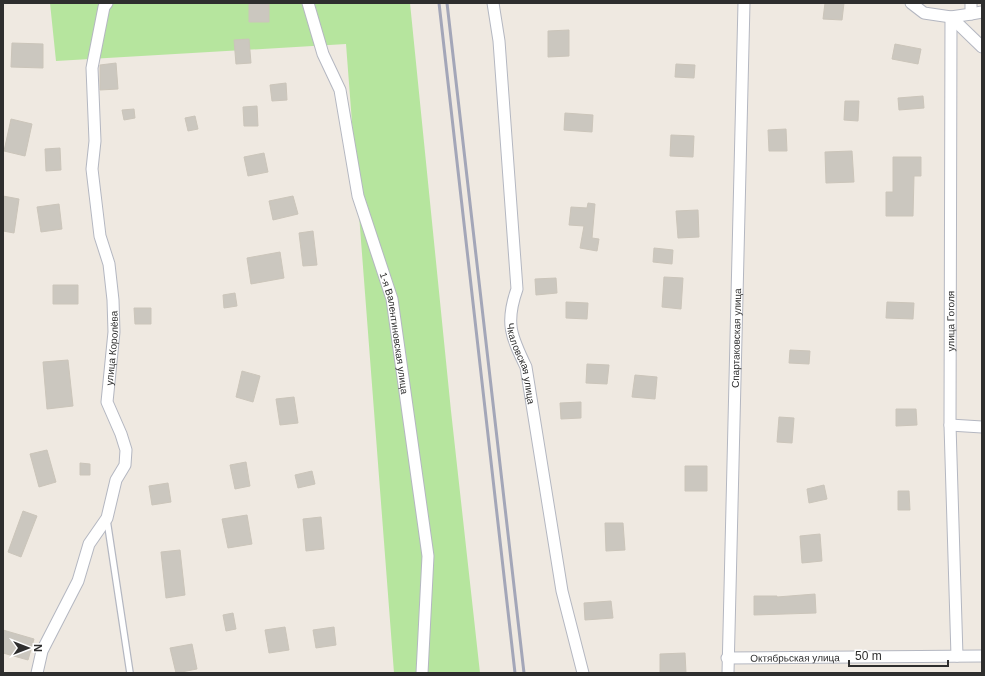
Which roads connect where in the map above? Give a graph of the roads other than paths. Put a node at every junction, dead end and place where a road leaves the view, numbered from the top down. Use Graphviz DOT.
graph roads {
  1 [pos="107,3"];
  2 [pos="308,3"];
  3 [pos="493,3"];
  4 [pos="744,3"];
  5 [pos="911,3"];
  6 [pos="975,10"];
  7 [pos="951,17"];
  8 [pos="982,47"];
  9 [pos="950,425"];
  10 [pos="982,428"];
  11 [pos="107,518"];
  12 [pos="957,656"];
  13 [pos="982,656"];
  14 [pos="727,658"];
  15 [pos="38,673"];
  16 [pos="130,673"];
  17 [pos="422,673"];
  18 [pos="583,673"];
  19 [pos="728,673"];
  1 -- 11 [label="street, улица Королёва"];
  2 -- 17 [label="street, 1-я Валентиновская улица"];
  3 -- 18 [label="street, Чкаловская улица"];
  4 -- 14 [label="street, Спартаковская улица"];
  5 -- 7 [label="street"];
  6 -- 7 [label="street"];
  7 -- 8 [label="street"];
  7 -- 9 [label="street, улица Гоголя"];
  9 -- 10 [label="street"];
  9 -- 12 [label="street, улица Гоголя"];
  11 -- 15 [label="street, улица Королёва"];
  11 -- 16 [label="lane"];
  12 -- 13 [label="street, Октябрьская улица"];
  12 -- 14 [label="street, Октябрьская улица"];
  14 -- 19 [label="street, Спартаковская улица"];
}
